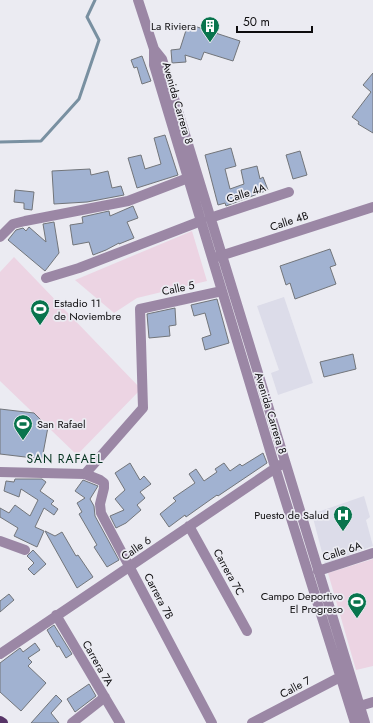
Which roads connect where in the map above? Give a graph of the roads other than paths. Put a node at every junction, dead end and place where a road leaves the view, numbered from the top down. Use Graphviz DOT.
graph roads {
  1 [pos="138,0"];
  2 [pos="154,49"];
  3 [pos="188,178"];
  4 [pos="288,192"];
  5 [pos="373,207"];
  6 [pos="206,219"];
  7 [pos="0,236"];
  8 [pos="217,257"];
  9 [pos="46,278"];
  10 [pos="222,291"];
  11 [pos="286,462"];
  12 [pos="275,467"];
  13 [pos="0,472"];
  14 [pos="85,474"];
  15 [pos="189,526"];
  16 [pos="0,541"];
  17 [pos="25,550"];
  18 [pos="373,554"];
  19 [pos="130,566"];
  20 [pos="318,571"];
  21 [pos="56,615"];
  22 [pos="247,631"];
  23 [pos="0,654"];
  24 [pos="345,674"];
  25 [pos="105,697"];
  26 [pos="373,702"];
  27 [pos="360,706"];
  28 [pos="0,721"];
  29 [pos="2,723"];
  30 [pos="72,723"];
  31 [pos="120,723"];
  32 [pos="212,723"];
  33 [pos="252,723"];
  34 [pos="355,723"];
  35 [pos="365,723"];
  1 -- 2 [label="street"];
  2 -- 3 [label="street, Avenida Carrera 8"];
  2 -- 6 [label="street, Avenida Carrera 8"];
  3 -- 6 [label="street, Avenida Carrera 8"];
  3 -- 7 [label="street"];
  4 -- 6 [label="street, Calle 4A"];
  5 -- 8 [label="street, Calle 4B"];
  6 -- 8 [label="street, Avenida Carrera 8"];
  6 -- 9 [label="street"];
  8 -- 10 [label="street, Avenida Carrera 8"];
  8 -- 11 [label="street, Avenida Carrera 8"];
  10 -- 12 [label="street, Avenida Carrera 8"];
  10 -- 14 [label="street, Calle 5"];
  11 -- 12 [label="street, Calle 6"];
  11 -- 20 [label="street, Avenida Carrera 8"];
  12 -- 15 [label="street, Calle 6"];
  12 -- 24 [label="street, Avenida Carrera 8"];
  13 -- 14 [label="street"];
  14 -- 19 [label="street, Carrera 7B"];
  15 -- 19 [label="street, Calle 6"];
  15 -- 22 [label="street, Carrera 7C"];
  16 -- 17 [label="street"];
  18 -- 20 [label="street, Calle 6A"];
  19 -- 21 [label="street, Calle 6"];
  19 -- 32 [label="street, Carrera 7B"];
  20 -- 24 [label="street, Avenida Carrera 8"];
  21 -- 23 [label="street, Calle 6"];
  21 -- 25 [label="street, Carrera 7A"];
  24 -- 27 [label="street, Avenida Carrera 8"];
  24 -- 33 [label="street, Calle 7"];
  24 -- 34 [label="street, Avenida Carrera 8"];
  25 -- 30 [label="street"];
  25 -- 31 [label="street, Carrera 7A"];
  26 -- 27 [label="street"];
  27 -- 35 [label="street, Avenida Carrera 8"];
  28 -- 29 [label="main road"];
}
